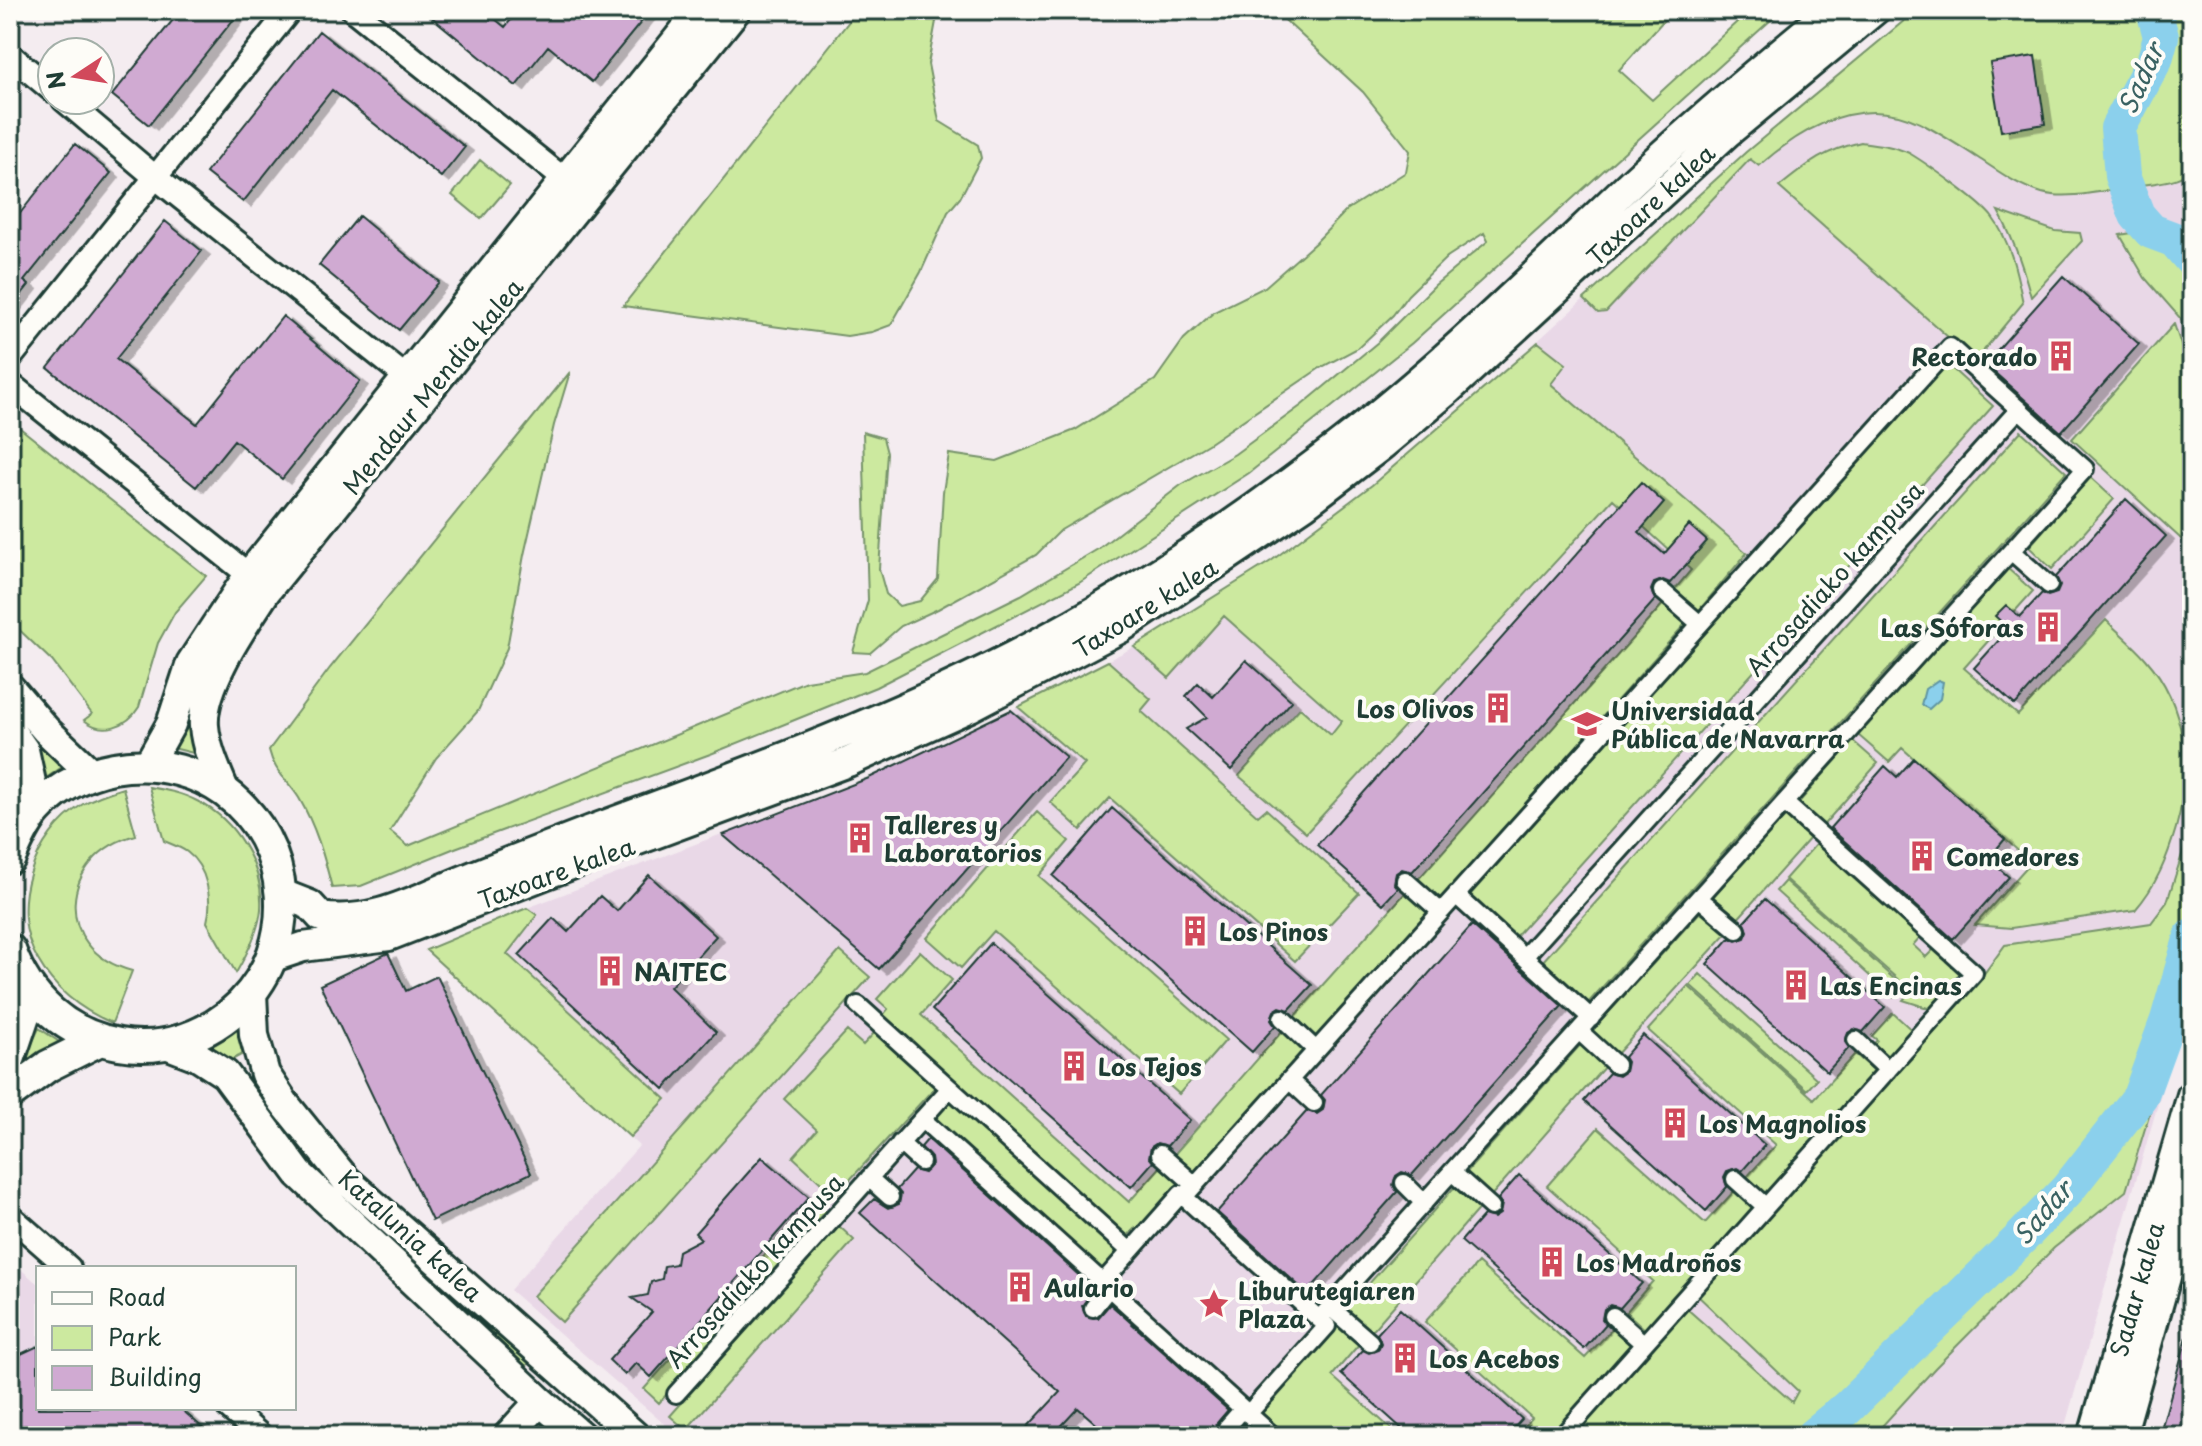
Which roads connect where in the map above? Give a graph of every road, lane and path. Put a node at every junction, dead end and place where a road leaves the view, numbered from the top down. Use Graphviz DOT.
graph roads {
  1 [pos="290,10"];
  2 [pos="353,10"];
  3 [pos="701,10"];
  4 [pos="736,10"];
  5 [pos="1875,10"];
  6 [pos="1825,12"];
  7 [pos="10,55"];
  8 [pos="36,77"];
  9 [pos="83,116"];
  10 [pos="155,177"];
  11 [pos="565,180"];
  12 [pos="10,358"];
  13 [pos="406,377"];
  14 [pos="10,384"];
  15 [pos="2019,409"];
  16 [pos="2011,551"];
  17 [pos="249,575"];
  18 [pos="2049,585"];
  19 [pos="1662,591"];
  20 [pos="1700,624"];
  21 [pos="10,688"];
  22 [pos="10,730"];
  23 [pos="148,765"];
  24 [pos="92,774"];
  25 [pos="225,792"];
  26 [pos="1785,803"];
  27 [pos="20,835"];
  28 [pos="1405,880"];
  29 [pos="282,894"];
  30 [pos="1456,895"];
  31 [pos="1699,898"];
  32 [pos="1441,912"];
  33 [pos="1737,930"];
  34 [pos="10,950"];
  35 [pos="1525,956"];
  36 [pos="273,957"];
  37 [pos="32,992"];
  38 [pos="252,993"];
  39 [pos="858,1005"];
  40 [pos="1282,1018"];
  41 [pos="1585,1025"];
  42 [pos="100,1040"];
  43 [pos="1856,1040"];
  44 [pos="166,1044"];
  45 [pos="1316,1050"];
  46 [pos="10,1057"];
  47 [pos="1616,1065"];
  48 [pos="1888,1070"];
  49 [pos="1289,1080"];
  50 [pos="950,1088"];
  51 [pos="10,1094"];
  52 [pos="2192,1095"];
  53 [pos="1314,1103"];
  54 [pos="922,1119"];
  55 [pos="900,1143"];
  56 [pos="1160,1154"];
  57 [pos="921,1162"];
  58 [pos="1452,1172"];
  59 [pos="869,1178"];
  60 [pos="1735,1179"];
  61 [pos="1404,1183"];
  62 [pos="2192,1185"];
  63 [pos="1190,1191"];
  64 [pos="890,1197"];
  65 [pos="1424,1203"];
  66 [pos="1491,1207"];
  67 [pos="1766,1207"];
  68 [pos="10,1216"];
  69 [pos="1130,1251"];
  70 [pos="67,1266"];
  71 [pos="1106,1285"];
  72 [pos="1093,1308"];
  73 [pos="1325,1313"];
  74 [pos="1613,1316"];
  75 [pos="1370,1342"];
  76 [pos="1644,1344"];
  77 [pos="676,1394"];
  78 [pos="540,1401"];
  79 [pos="231,1410"];
  80 [pos="1246,1411"];
  81 [pos="1227,1427"];
  82 [pos="261,1436"];
  83 [pos="508,1436"];
  84 [pos="581,1436"];
  85 [pos="635,1436"];
  86 [pos="1273,1436"];
  87 [pos="1562,1436"];
  88 [pos="2093,1436"];
  89 [pos="2121,1436"];
  1 -- 10 [label="street"];
  2 -- 11 [label="street"];
  3 -- 11 [label="street, Mendaur Mendia kalea"];
  4 -- 25 [label="street, Mendaur Mendia kalea"];
  5 -- 36 [label="street, Taxoare kalea"];
  6 -- 29 [label="street, Taxoare kalea"];
  7 -- 8 [label="street"];
  9 -- 10 [label="street"];
  10 -- 12 [label="street"];
  10 -- 13 [label="street"];
  11 -- 13 [label="street, Mendaur Mendia kalea"];
  13 -- 17 [label="street, Mendaur Mendia kalea"];
  14 -- 17 [label="street"];
  15 -- 16 [label="street"];
  15 -- 20 [label="street"];
  15 -- 35 [label="street, Arrosadiako kampusa"];
  16 -- 18 [label="street"];
  16 -- 26 [label="street"];
  17 -- 23 [label="street, Mendaur Mendia kalea"];
  19 -- 20 [label="street"];
  20 -- 30 [label="street"];
  21 -- 24 [label="street"];
  22 -- 27 [label="street"];
  23 -- 24 [label="main road"];
  23 -- 25 [label="main road"];
  24 -- 27 [label="main road"];
  25 -- 29 [label="main road"];
  26 -- 31 [label="street"];
  26 -- 48 [label="street"];
  28 -- 32 [label="street"];
  29 -- 36 [label="main road"];
  30 -- 32 [label="street"];
  30 -- 35 [label="street"];
  31 -- 33 [label="street"];
  31 -- 41 [label="street"];
  32 -- 45 [label="street"];
  34 -- 37 [label="main road"];
  35 -- 41 [label="street"];
  36 -- 38 [label="main road"];
  37 -- 42 [label="main road"];
  37 -- 46 [label="main road"];
  38 -- 44 [label="main road"];
  38 -- 85 [label="street, Katalunia kalea"];
  39 -- 50 [label="street"];
  40 -- 45 [label="street"];
  41 -- 47 [label="street"];
  41 -- 58 [label="street"];
  42 -- 44 [label="main road"];
  42 -- 51 [label="main road"];
  43 -- 48 [label="street"];
  44 -- 78 [label="street, Katalunia kalea"];
  45 -- 49 [label="street"];
  48 -- 67 [label="street"];
  49 -- 53 [label="street"];
  49 -- 63 [label="street"];
  50 -- 54 [label="street, Arrosadiako kampusa"];
  50 -- 69 [label="street"];
  52 -- 88 [label="street, Sadar kalea"];
  54 -- 55 [label="street, Arrosadiako kampusa"];
  54 -- 71 [label="street"];
  55 -- 57 [label="street"];
  55 -- 59 [label="street, Arrosadiako kampusa"];
  56 -- 63 [label="street"];
  58 -- 65 [label="street"];
  58 -- 66 [label="street"];
  59 -- 64 [label="street, Arrosadiako kampusa"];
  59 -- 77 [label="street, Arrosadiako kampusa"];
  60 -- 67 [label="street"];
  61 -- 65 [label="street"];
  62 -- 89 [label="street, Sadar kalea"];
  63 -- 69 [label="street"];
  63 -- 73 [label="street"];
  65 -- 73 [label="street"];
  67 -- 76 [label="street"];
  68 -- 70 [label="street"];
  69 -- 71 [label="street"];
  71 -- 72 [label="street"];
  71 -- 80 [label="street"];
  73 -- 75 [label="street"];
  73 -- 80 [label="street"];
  74 -- 76 [label="street"];
  76 -- 87 [label="street"];
  78 -- 83 [label="street"];
  78 -- 84 [label="street, Katalunia kalea"];
  79 -- 82 [label="street"];
  80 -- 81 [label="street"];
  80 -- 86 [label="street"];
}
